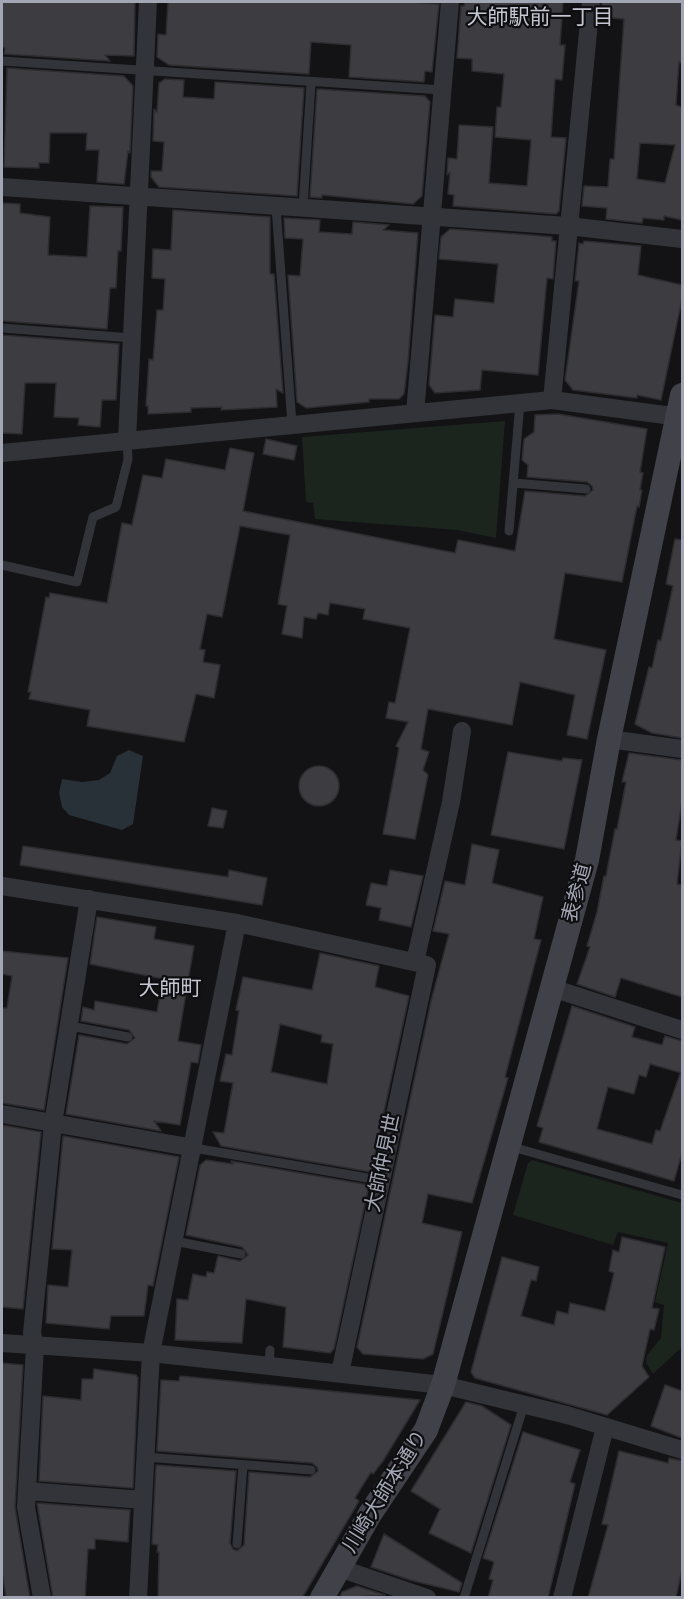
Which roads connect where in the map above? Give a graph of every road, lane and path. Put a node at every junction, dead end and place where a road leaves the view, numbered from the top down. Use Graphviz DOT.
graph roads {
  1 [pos="148,2"];
  2 [pos="450,2"];
  3 [pos="591,2"];
  4 [pos="2,61"];
  5 [pos="146,72"];
  6 [pos="311,83"];
  7 [pos="442,90"];
  8 [pos="2,187"];
  9 [pos="138,196"];
  10 [pos="276,207"];
  11 [pos="303,207"];
  12 [pos="433,217"];
  13 [pos="568,226"];
  14 [pos="682,239"];
  15 [pos="2,328"];
  16 [pos="132,338"];
  17 [pos="552,400"];
  18 [pos="520,403"];
  19 [pos="681,407"];
  20 [pos="415,413"];
  21 [pos="292,424"];
  22 [pos="127,440"];
  23 [pos="2,453"];
  24 [pos="514,483"];
  25 [pos="586,489"];
  26 [pos="509,531"];
  27 [pos="2,565"];
  28 [pos="462,731"];
  29 [pos="609,739"];
  30 [pos="682,748"];
  31 [pos="2,886"];
  32 [pos="89,898"];
  33 [pos="237,923"];
  34 [pos="415,962"];
  35 [pos="552,988"];
  36 [pos="70,1026"];
  37 [pos="682,1030"];
  38 [pos="128,1037"];
  39 [pos="2,1114"];
  40 [pos="53,1124"];
  41 [pos="507,1145"];
  42 [pos="194,1148"];
  43 [pos="379,1180"];
  44 [pos="682,1192"];
  45 [pos="174,1241"];
  46 [pos="241,1254"];
  47 [pos="2,1343"];
  48 [pos="35,1346"];
  49 [pos="151,1353"];
  50 [pos="340,1374"];
  51 [pos="443,1385"];
  52 [pos="524,1405"];
  53 [pos="605,1427"];
  54 [pos="682,1450"];
  55 [pos="146,1456"];
  56 [pos="243,1465"];
  57 [pos="311,1470"];
  58 [pos="27,1491"];
  59 [pos="143,1500"];
  60 [pos="237,1544"];
  61 [pos="339,1568"];
  62 [pos="42,1598"];
  63 [pos="138,1598"];
  64 [pos="322,1598"];
  65 [pos="428,1598"];
  66 [pos="464,1598"];
  67 [pos="562,1598"];
  1 -- 5 [label="street"];
  2 -- 7 [label="street"];
  3 -- 13 [label="street"];
  4 -- 5 [label="lane"];
  5 -- 6 [label="lane"];
  5 -- 9 [label="street"];
  6 -- 7 [label="lane"];
  6 -- 11 [label="lane"];
  7 -- 12 [label="street"];
  8 -- 9 [label="street"];
  9 -- 10 [label="street"];
  9 -- 16 [label="street"];
  10 -- 11 [label="street"];
  10 -- 21 [label="lane"];
  11 -- 12 [label="street"];
  12 -- 13 [label="street"];
  12 -- 20 [label="street"];
  13 -- 14 [label="street"];
  13 -- 17 [label="street"];
  15 -- 16 [label="lane"];
  16 -- 22 [label="street"];
  17 -- 18 [label="street"];
  17 -- 19 [label="street"];
  18 -- 20 [label="street"];
  18 -- 24 [label="lane"];
  19 -- 29 [label="street, 表参道"];
  20 -- 21 [label="street"];
  21 -- 22 [label="street"];
  22 -- 23 [label="street"];
  22 -- 27 [label="lane"];
  24 -- 25 [label="lane"];
  24 -- 26 [label="lane"];
  28 -- 34 [label="street"];
  29 -- 30 [label="street"];
  29 -- 35 [label="street, 表参道"];
  31 -- 32 [label="street"];
  32 -- 33 [label="street"];
  32 -- 36 [label="street"];
  33 -- 34 [label="street"];
  33 -- 42 [label="street"];
  34 -- 43 [label="street, 大師仲見世"];
  35 -- 37 [label="street"];
  35 -- 41 [label="street, 表参道"];
  36 -- 38 [label="lane"];
  36 -- 40 [label="street"];
  39 -- 40 [label="street"];
  40 -- 42 [label="street"];
  40 -- 48 [label="street"];
  41 -- 44 [label="lane"];
  41 -- 51 [label="street, 表参道"];
  42 -- 43 [label="lane"];
  42 -- 45 [label="street"];
  43 -- 50 [label="street, 大師仲見世"];
  45 -- 46 [label="lane"];
  45 -- 49 [label="street"];
  47 -- 48 [label="street"];
  48 -- 49 [label="street"];
  48 -- 58 [label="street"];
  49 -- 50 [label="street"];
  49 -- 55 [label="street"];
  50 -- 51 [label="street"];
  51 -- 52 [label="street"];
  51 -- 61 [label="street, 川崎大師本通り"];
  52 -- 53 [label="street"];
  52 -- 66 [label="lane"];
  53 -- 54 [label="street"];
  53 -- 67 [label="street"];
  55 -- 56 [label="lane"];
  55 -- 59 [label="street"];
  56 -- 57 [label="lane"];
  56 -- 60 [label="lane"];
  58 -- 59 [label="street"];
  58 -- 62 [label="street"];
  59 -- 63 [label="street"];
  61 -- 64 [label="street, 川崎大師本通り"];
  61 -- 65 [label="street"];
}
